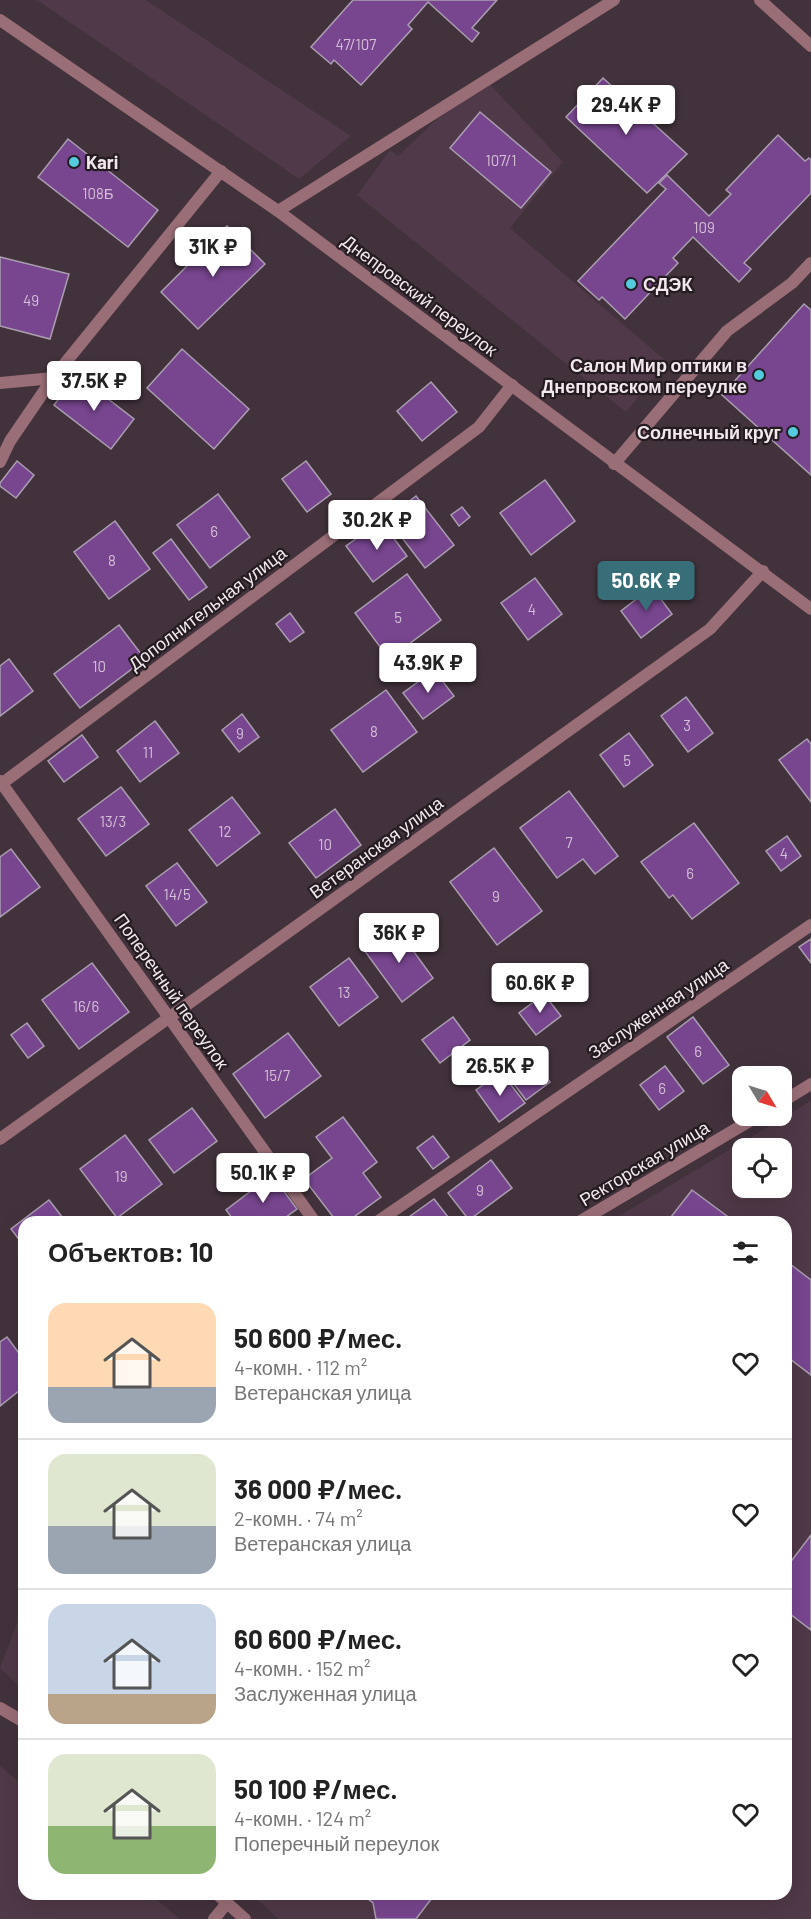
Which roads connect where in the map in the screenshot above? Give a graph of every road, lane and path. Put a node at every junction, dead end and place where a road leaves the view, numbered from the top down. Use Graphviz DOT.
graph roads {
  1 [pos="614,0"];
  2 [pos="760,0"];
  3 [pos="0,21"];
  4 [pos="811,46"];
  5 [pos="220,171"];
  6 [pos="278,211"];
  7 [pos="811,263"];
  8 [pos="53,378"];
  9 [pos="0,383"];
  10 [pos="512,385"];
  11 [pos="0,462"];
  12 [pos="614,464"];
  13 [pos="763,571"];
  14 [pos="811,609"];
  15 [pos="1,783"];
  16 [pos="811,925"];
  17 [pos="169,1018"];
  18 [pos="811,1084"];
  19 [pos="792,1096"];
  20 [pos="741,1126"];
  21 [pos="0,1139"];
  22 [pos="311,1216"];
  23 [pos="386,1216"];
  24 [pos="589,1216"];
  25 [pos="0,1708"];
  26 [pos="18,1718"];
  27 [pos="222,1900"];
  28 [pos="223,1900"];
  29 [pos="214,1919"];
  30 [pos="245,1919"];
  1 -- 6 [label="street"];
  2 -- 4 [label="street"];
  3 -- 5 [label="street, Днепровский переулок"];
  5 -- 6 [label="street, Днепровский переулок"];
  5 -- 8 [label="street"];
  6 -- 10 [label="street, Днепровский переулок"];
  7 -- 12 [label="street"];
  8 -- 9 [label="street"];
  8 -- 11 [label="street"];
  10 -- 12 [label="street, Днепровский переулок"];
  10 -- 15 [label="street, Дополнительная улица"];
  12 -- 13 [label="street, Днепровский переулок"];
  13 -- 14 [label="street, Днепровский переулок"];
  13 -- 17 [label="street, Ветеранская улица"];
  15 -- 17 [label="street, Поперечный переулок"];
  16 -- 23 [label="street, Заслуженная улица"];
  17 -- 21 [label="street, Ветеранская улица"];
  17 -- 22 [label="street, Поперечный переулок"];
  18 -- 19 [label="street"];
  20 -- 24 [label="street, Ректорская улица"];
  25 -- 26 [label="street"];
  27 -- 29 [label="street"];
  28 -- 30 [label="street"];
}
